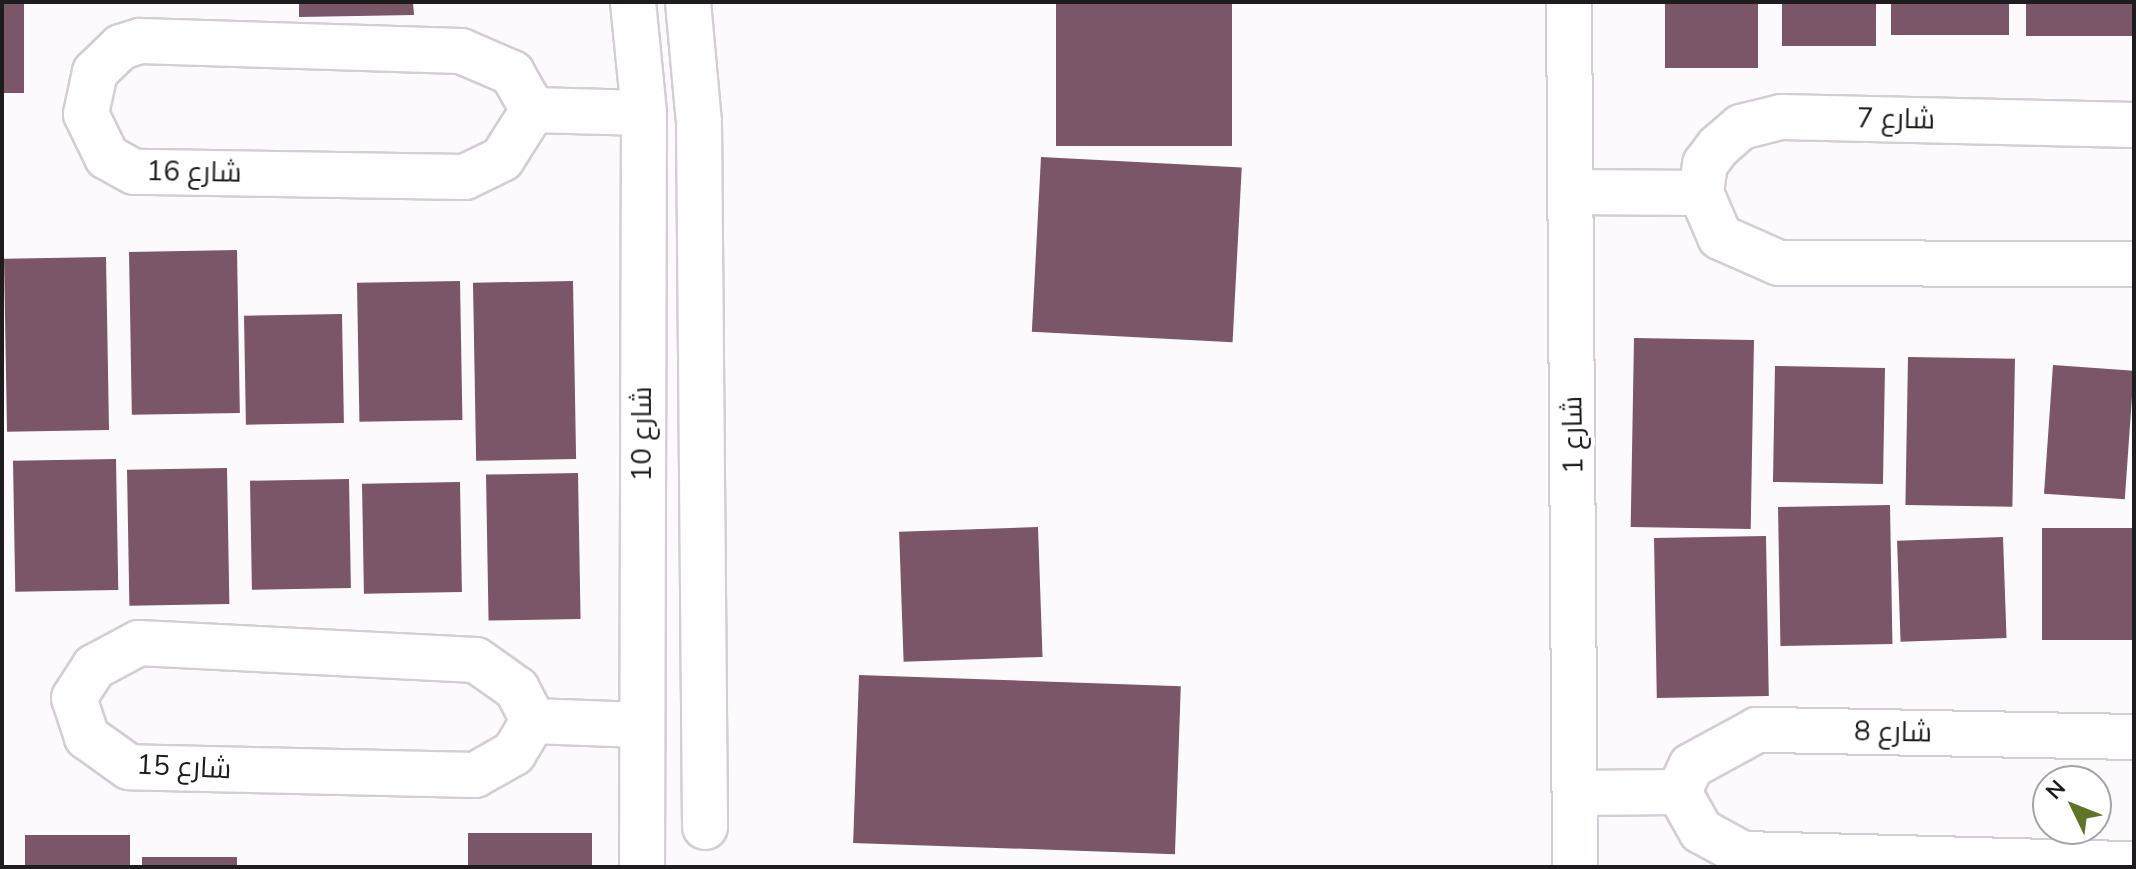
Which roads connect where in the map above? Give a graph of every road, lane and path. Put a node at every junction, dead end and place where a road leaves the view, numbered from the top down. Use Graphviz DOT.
graph roads {
  1 [pos="633,2"];
  2 [pos="688,2"];
  3 [pos="1569,2"];
  4 [pos="533,110"];
  5 [pos="644,113"];
  6 [pos="2134,125"];
  7 [pos="1570,192"];
  8 [pos="1701,193"];
  9 [pos="2134,264"];
  10 [pos="533,721"];
  11 [pos="640,725"];
  12 [pos="2134,737"];
  13 [pos="1679,792"];
  14 [pos="1577,793"];
  15 [pos="705,827"];
  16 [pos="2134,864"];
  17 [pos="642,867"];
  18 [pos="1575,867"];
  1 -- 5 [label="street, شارع 10"];
  2 -- 15 [label="street"];
  3 -- 7 [label="street, شارع 1"];
  4 -- 4 [label="street, شارع 16"];
  4 -- 5 [label="street"];
  5 -- 11 [label="street, شارع 10"];
  6 -- 8 [label="street, شارع 7"];
  7 -- 8 [label="street"];
  7 -- 14 [label="street, شارع 1"];
  8 -- 9 [label="street"];
  10 -- 10 [label="street, شارع 15"];
  10 -- 11 [label="street"];
  11 -- 17 [label="street, شارع 10"];
  12 -- 13 [label="street, شارع 8"];
  13 -- 14 [label="street"];
  13 -- 16 [label="street"];
  14 -- 18 [label="street, شارع 1"];
}
